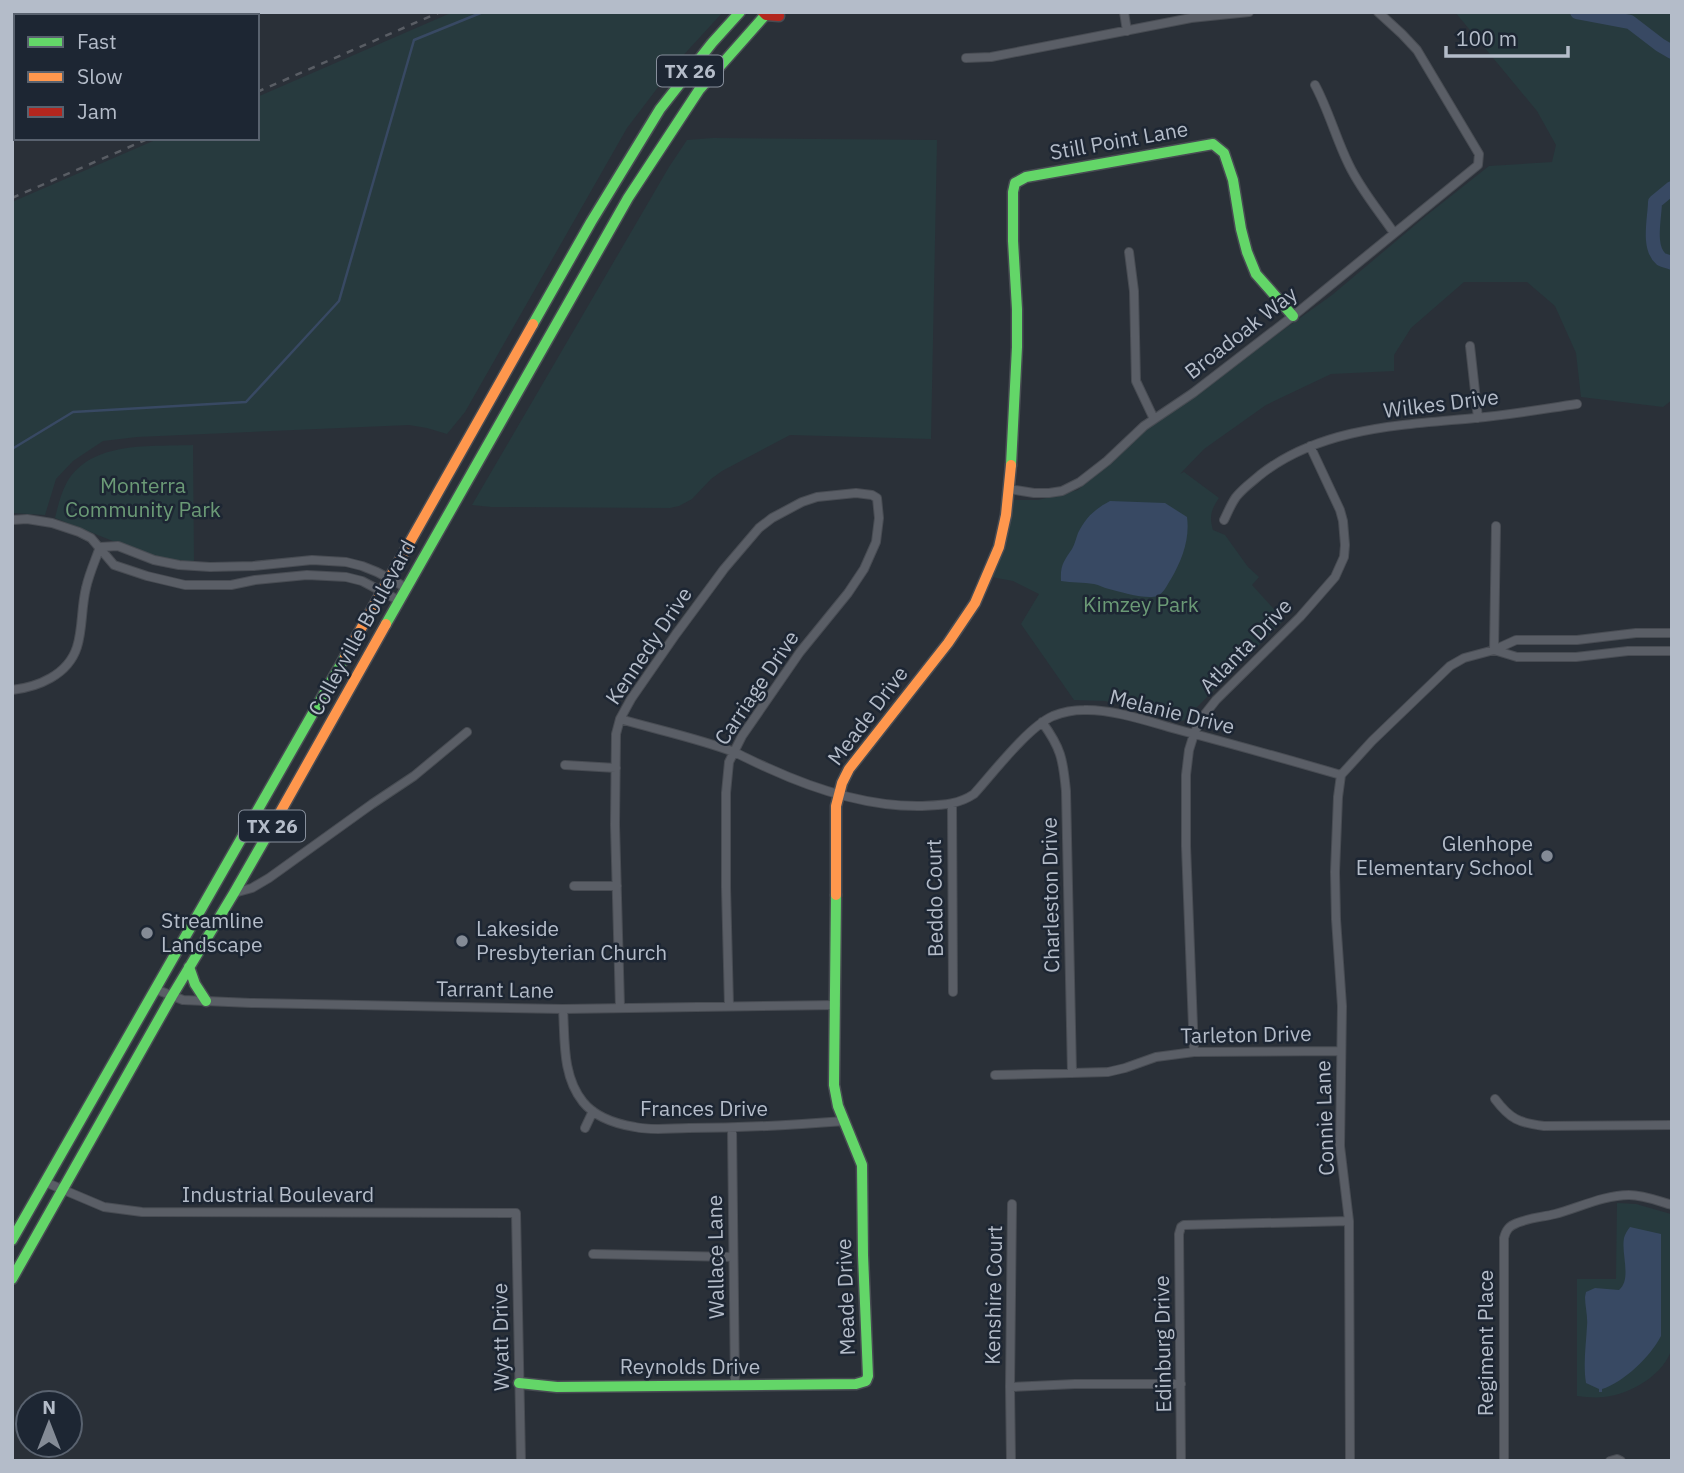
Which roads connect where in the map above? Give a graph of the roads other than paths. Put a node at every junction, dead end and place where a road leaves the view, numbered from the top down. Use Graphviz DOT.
graph roads {
  1 [pos="740,12"];
  2 [pos="778,12"];
  3 [pos="1124,12"];
  4 [pos="1249,12"];
  5 [pos="1378,12"];
  6 [pos="766,13"];
  7 [pos="1127,31"];
  8 [pos="966,58"];
  9 [pos="1315,85"];
  10 [pos="1026,177"];
  11 [pos="1394,233"];
  12 [pos="1129,252"];
  13 [pos="1293,316"];
  14 [pos="536,321"];
  15 [pos="552,331"];
  16 [pos="1469,346"];
  17 [pos="1577,404"];
  18 [pos="1478,418"];
  19 [pos="1154,419"];
  20 [pos="1310,446"];
  21 [pos="1009,489"];
  22 [pos="791,508"];
  23 [pos="12,520"];
  24 [pos="1224,520"];
  25 [pos="1496,526"];
  26 [pos="100,547"];
  27 [pos="272,564"];
  28 [pos="273,578"];
  29 [pos="390,579"];
  30 [pos="407,587"];
  31 [pos="382,592"];
  32 [pos="400,601"];
  33 [pos="1646,633"];
  34 [pos="1672,633"];
  35 [pos="1494,650"];
  36 [pos="1645,651"];
  37 [pos="1672,651"];
  38 [pos="12,690"];
  39 [pos="620,719"];
  40 [pos="1042,722"];
  41 [pos="467,732"];
  42 [pos="1194,734"];
  43 [pos="734,752"];
  44 [pos="565,765"];
  45 [pos="616,768"];
  46 [pos="1341,775"];
  47 [pos="838,794"];
  48 [pos="952,804"];
  49 [pos="617,886"];
  50 [pos="574,887"];
  51 [pos="234,893"];
  52 [pos="189,967"];
  53 [pos="155,989"];
  54 [pos="954,992"];
  55 [pos="172,996"];
  56 [pos="206,1001"];
  57 [pos="836,1005"];
  58 [pos="729,1006"];
  59 [pos="620,1007"];
  60 [pos="564,1009"];
  61 [pos="1341,1051"];
  62 [pos="1194,1052"];
  63 [pos="1072,1073"];
  64 [pos="995,1075"];
  65 [pos="1495,1099"];
  66 [pos="593,1111"];
  67 [pos="845,1121"];
  68 [pos="1672,1125"];
  69 [pos="585,1128"];
  70 [pos="732,1128"];
  71 [pos="46,1182"];
  72 [pos="62,1190"];
  73 [pos="1013,1204"];
  74 [pos="1672,1205"];
  75 [pos="516,1213"];
  76 [pos="1349,1221"];
  77 [pos="12,1240"];
  78 [pos="593,1254"];
  79 [pos="733,1257"];
  80 [pos="12,1279"];
  81 [pos="519,1383"];
  82 [pos="862,1384"];
  83 [pos="1181,1384"];
  84 [pos="735,1386"];
  85 [pos="1010,1387"];
  86 [pos="521,1461"];
  87 [pos="1011,1461"];
  88 [pos="1181,1461"];
  89 [pos="1350,1461"];
  90 [pos="1504,1461"];
  91 [pos="1610,1461"];
  92 [pos="1621,1461"];
  1 -- 14 [label="main road, Colleyville Boulevard / TX 26"];
  2 -- 6 [label="main road"];
  3 -- 7 [label="street"];
  4 -- 7 [label="street"];
  5 -- 11 [label="street, Broadoak Way"];
  6 -- 15 [label="main road, Colleyville Boulevard / TX 26"];
  7 -- 8 [label="street"];
  9 -- 11 [label="street"];
  10 -- 13 [label="main road, Still Point Lane"];
  10 -- 21 [label="main road, Meade Drive"];
  11 -- 13 [label="street, Broadoak Way"];
  12 -- 19 [label="street"];
  13 -- 19 [label="street, Broadoak Way"];
  14 -- 15 [label="main road"];
  14 -- 29 [label="main road, Colleyville Boulevard / TX 26"];
  15 -- 30 [label="main road, Colleyville Boulevard / TX 26"];
  16 -- 18 [label="street"];
  17 -- 18 [label="street, Wilkes Drive"];
  18 -- 20 [label="street, Wilkes Drive"];
  19 -- 21 [label="street, Broadoak Way"];
  20 -- 24 [label="street, Wilkes Drive"];
  20 -- 42 [label="street, Atlanta Drive"];
  21 -- 47 [label="main road, Meade Drive"];
  22 -- 39 [label="street, Kennedy Drive"];
  22 -- 43 [label="street, Carriage Drive"];
  23 -- 26 [label="street"];
  25 -- 35 [label="street"];
  26 -- 27 [label="street"];
  26 -- 28 [label="street"];
  26 -- 38 [label="street"];
  27 -- 28 [label="street"];
  27 -- 29 [label="street"];
  28 -- 31 [label="street"];
  29 -- 30 [label="street"];
  29 -- 31 [label="main road, Colleyville Boulevard / TX 26"];
  30 -- 32 [label="main road, Colleyville Boulevard / TX 26"];
  31 -- 32 [label="street"];
  31 -- 53 [label="main road, Colleyville Boulevard / TX 26"];
  32 -- 51 [label="main road, Colleyville Boulevard / TX 26"];
  33 -- 34 [label="street"];
  33 -- 35 [label="street"];
  33 -- 36 [label="street"];
  35 -- 36 [label="street"];
  35 -- 46 [label="street"];
  36 -- 37 [label="street"];
  39 -- 43 [label="street, Melanie Drive"];
  39 -- 45 [label="street, Kennedy Drive"];
  40 -- 42 [label="street, Melanie Drive"];
  40 -- 48 [label="street, Melanie Drive"];
  40 -- 63 [label="street, Charleston Drive"];
  41 -- 51 [label="street"];
  42 -- 46 [label="street, Melanie Drive"];
  42 -- 62 [label="street, Atlanta Drive"];
  43 -- 47 [label="street, Melanie Drive"];
  43 -- 58 [label="street, Carriage Drive"];
  44 -- 45 [label="street"];
  45 -- 49 [label="street, Kennedy Drive"];
  46 -- 61 [label="street, Connie Lane"];
  47 -- 48 [label="street, Melanie Drive"];
  47 -- 57 [label="main road, Meade Drive"];
  48 -- 54 [label="street, Beddo Court"];
  49 -- 50 [label="street"];
  49 -- 59 [label="street, Kennedy Drive"];
  51 -- 52 [label="main road, Colleyville Boulevard / TX 26"];
  52 -- 55 [label="main road, Colleyville Boulevard / TX 26"];
  52 -- 56 [label="main road"];
  53 -- 55 [label="street, Tarrant Lane"];
  53 -- 71 [label="main road, Colleyville Boulevard / TX 26"];
  55 -- 56 [label="street, Tarrant Lane"];
  55 -- 72 [label="main road, Colleyville Boulevard / TX 26"];
  56 -- 60 [label="street, Tarrant Lane"];
  57 -- 58 [label="street, Tarrant Lane"];
  57 -- 67 [label="main road, Meade Drive"];
  58 -- 59 [label="street, Tarrant Lane"];
  59 -- 60 [label="street, Tarrant Lane"];
  60 -- 66 [label="street"];
  61 -- 62 [label="street, Tarleton Drive"];
  61 -- 76 [label="street, Connie Lane"];
  62 -- 63 [label="street, Tarleton Drive"];
  63 -- 64 [label="street, Tarleton Drive"];
  65 -- 68 [label="street"];
  66 -- 69 [label="street"];
  66 -- 70 [label="street, Frances Drive"];
  67 -- 70 [label="street, Frances Drive"];
  67 -- 82 [label="main road, Meade Drive"];
  70 -- 79 [label="street, Wallace Lane"];
  71 -- 72 [label="street, Industrial Boulevard"];
  71 -- 77 [label="main road, Colleyville Boulevard / TX 26"];
  72 -- 75 [label="street, Industrial Boulevard"];
  72 -- 80 [label="main road, Colleyville Boulevard / TX 26"];
  73 -- 85 [label="street, Kenshire Court"];
  74 -- 90 [label="street, Regiment Place"];
  75 -- 81 [label="street, Wyatt Drive"];
  76 -- 83 [label="street, Edinburg Drive"];
  76 -- 89 [label="street, Connie Lane"];
  78 -- 79 [label="street"];
  79 -- 84 [label="street, Wallace Lane"];
  81 -- 84 [label="main road, Reynolds Drive"];
  81 -- 86 [label="street, Wyatt Drive"];
  82 -- 84 [label="main road, Reynolds Drive"];
  83 -- 85 [label="street"];
  83 -- 88 [label="street, Edinburg Drive"];
  85 -- 87 [label="street, Kenshire Court"];
  91 -- 92 [label="street"];
}
